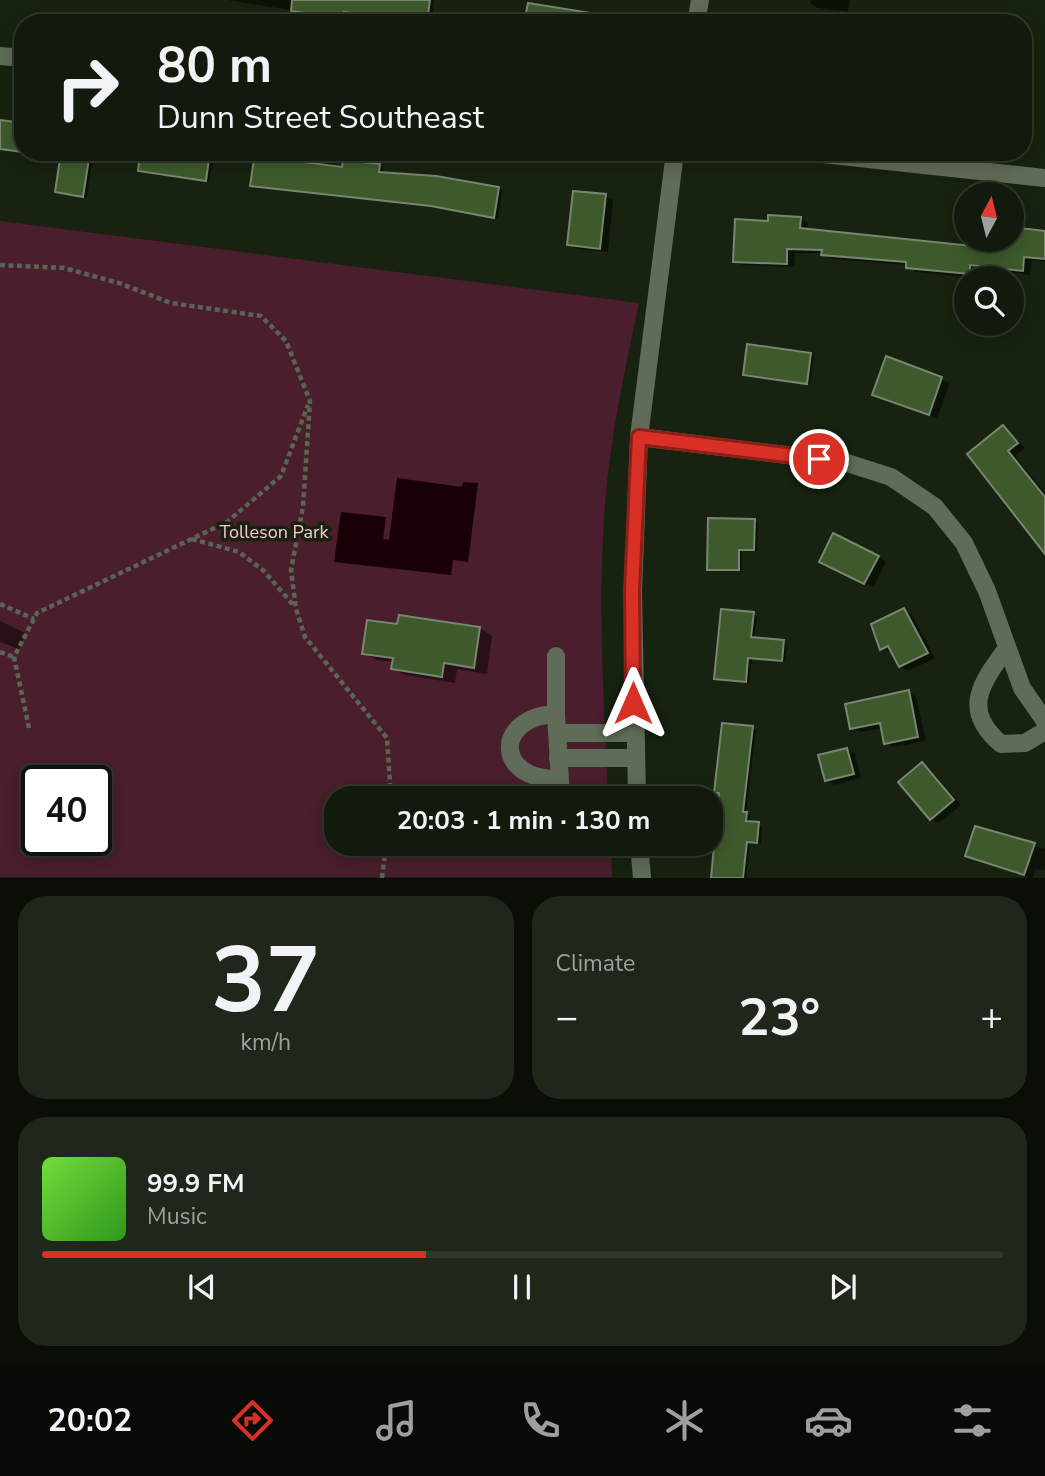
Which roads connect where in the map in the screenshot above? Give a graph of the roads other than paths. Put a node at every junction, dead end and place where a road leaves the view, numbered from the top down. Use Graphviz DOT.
graph roads {
  1 [pos="675,161"];
  2 [pos="887,161"];
  3 [pos="1045,178"];
  4 [pos="639,437"];
  5 [pos="1007,648"];
  6 [pos="556,656"];
  7 [pos="1045,721"];
  8 [pos="556,723"];
  9 [pos="1045,732"];
  10 [pos="633,733"];
  11 [pos="558,758"];
  12 [pos="635,758"];
  13 [pos="559,779"];
  14 [pos="560,786"];
  15 [pos="636,786"];
  16 [pos="640,856"];
  17 [pos="642,877"];
  1 -- 4 [label="street"];
  2 -- 3 [label="street"];
  4 -- 5 [label="street"];
  4 -- 10 [label="street"];
  5 -- 7 [label="street"];
  5 -- 9 [label="street"];
  6 -- 8 [label="street"];
  8 -- 10 [label="street"];
  8 -- 11 [label="street"];
  8 -- 13 [label="street"];
  10 -- 12 [label="street"];
  11 -- 12 [label="street"];
  11 -- 13 [label="street"];
  12 -- 15 [label="street"];
  13 -- 14 [label="street"];
  16 -- 17 [label="street"];
}
